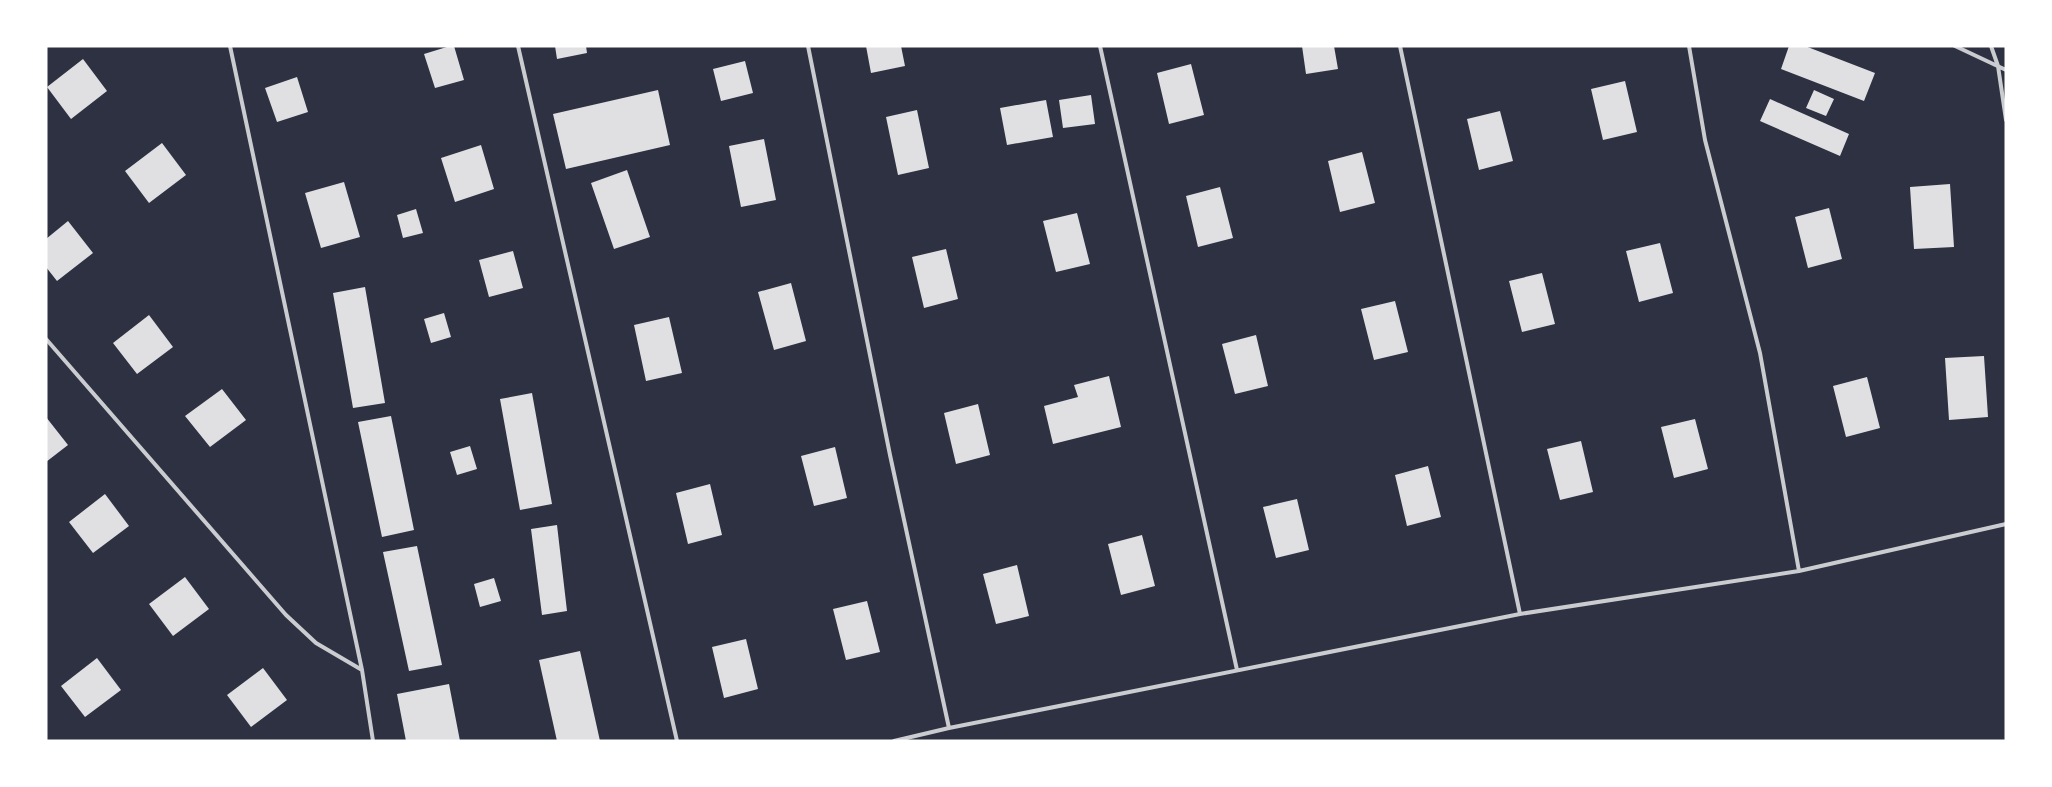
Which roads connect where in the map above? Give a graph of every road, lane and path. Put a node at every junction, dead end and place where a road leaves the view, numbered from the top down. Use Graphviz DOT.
graph roads {
  1 [pos="230,46"];
  2 [pos="518,46"];
  3 [pos="808,46"];
  4 [pos="1100,46"];
  5 [pos="1400,46"];
  6 [pos="1689,46"];
  7 [pos="1955,46"];
  8 [pos="1991,46"];
  9 [pos="1998,66"];
  10 [pos="2006,70"];
  11 [pos="2006,120"];
  12 [pos="46,338"];
  13 [pos="2006,524"];
  14 [pos="1799,571"];
  15 [pos="1520,614"];
  16 [pos="362,670"];
  17 [pos="1236,670"];
  18 [pos="949,728"];
  19 [pos="373,741"];
  20 [pos="677,741"];
  21 [pos="894,741"];
  1 -- 16 [label="lane"];
  2 -- 20 [label="lane"];
  3 -- 18 [label="lane"];
  4 -- 17 [label="lane"];
  5 -- 15 [label="lane"];
  6 -- 14 [label="lane"];
  7 -- 9 [label="lane"];
  8 -- 9 [label="lane"];
  9 -- 10 [label="lane"];
  9 -- 11 [label="lane"];
  12 -- 16 [label="lane"];
  13 -- 14 [label="lane"];
  14 -- 15 [label="lane"];
  15 -- 17 [label="lane"];
  16 -- 19 [label="lane"];
  17 -- 18 [label="lane"];
  18 -- 21 [label="lane"];
}
